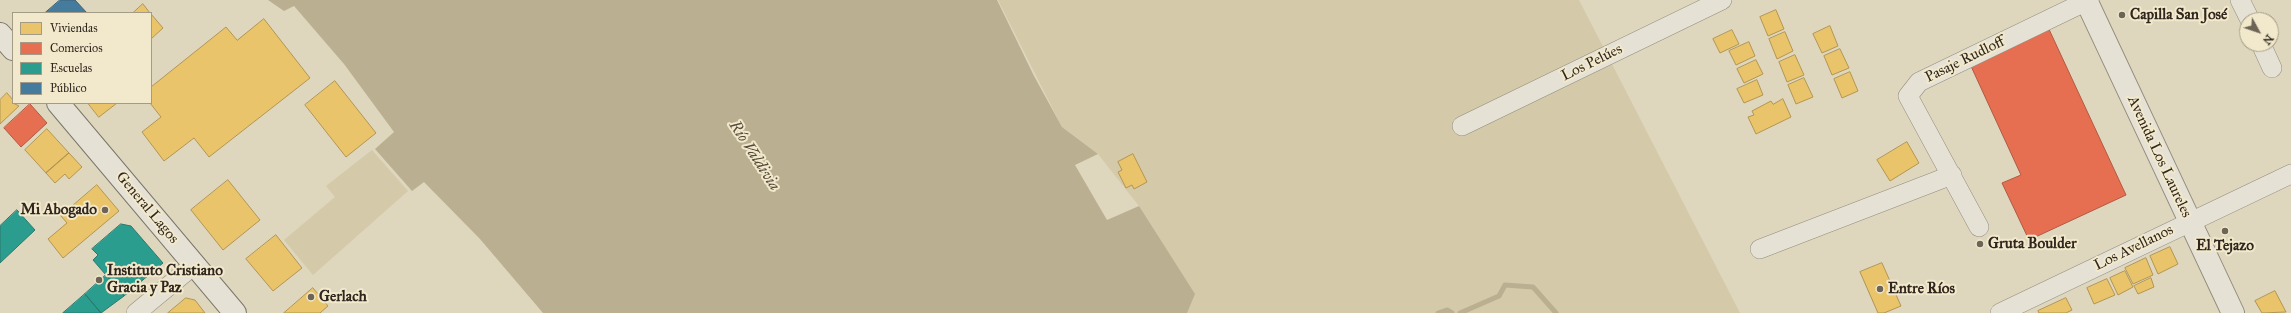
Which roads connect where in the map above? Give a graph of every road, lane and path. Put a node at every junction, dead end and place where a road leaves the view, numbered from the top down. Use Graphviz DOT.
graph roads {
  1 [pos="1722,0"];
  2 [pos="2087,0"];
  3 [pos="2240,0"];
  4 [pos="2246,12"];
  5 [pos="0,34"];
  6 [pos="12,48"];
  7 [pos="2265,52"];
  8 [pos="2272,68"];
  9 [pos="59,104"];
  10 [pos="1462,126"];
  11 [pos="2291,174"];
  12 [pos="1952,175"];
  13 [pos="2189,222"];
  14 [pos="1979,227"];
  15 [pos="1760,249"];
  16 [pos="194,264"];
  17 [pos="136,313"];
  18 [pos="235,313"];
  19 [pos="2000,313"];
  20 [pos="2233,313"];
  1 -- 10 [label="street, Los Pelúes"];
  2 -- 12 [label="street, Pasaje Rudloff"];
  2 -- 13 [label="street, Avenida Los Laureles"];
  3 -- 4 [label="street"];
  5 -- 6 [label="street"];
  7 -- 8 [label="street"];
  9 -- 16 [label="street, General Lagos"];
  11 -- 13 [label="street, Los Avellanos"];
  12 -- 14 [label="street, Pasaje Rudloff"];
  12 -- 15 [label="street"];
  13 -- 19 [label="street, Los Avellanos"];
  13 -- 20 [label="street, Avenida Los Laureles"];
  16 -- 17 [label="street"];
  16 -- 18 [label="street, General Lagos"];
}
